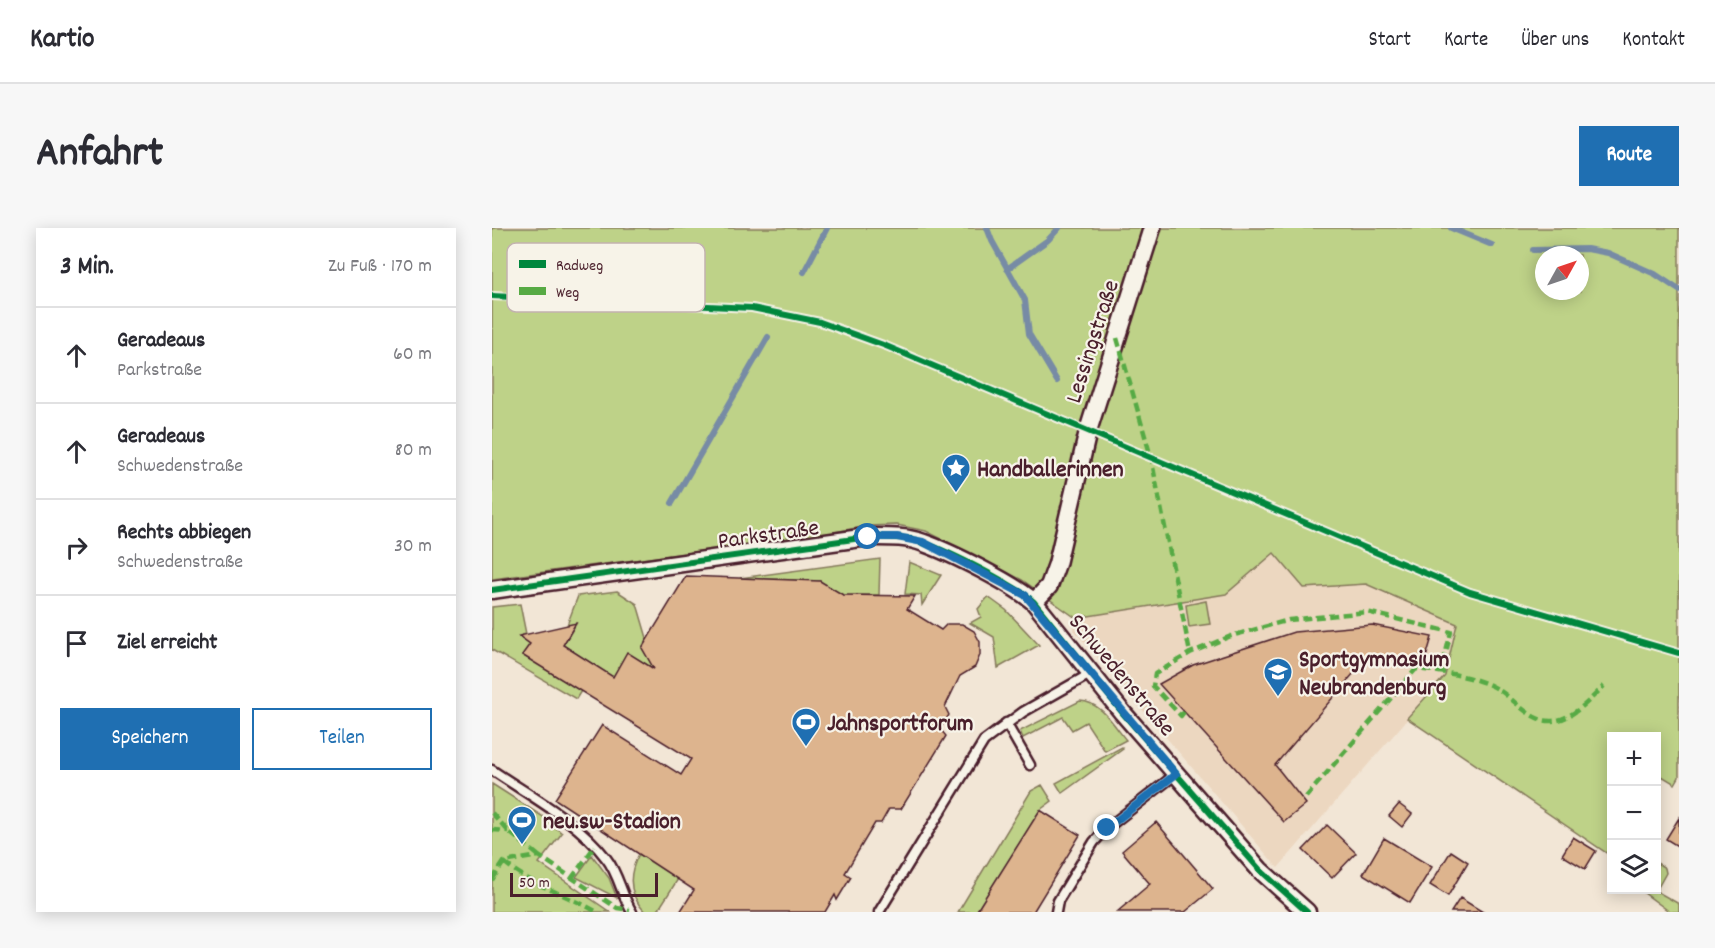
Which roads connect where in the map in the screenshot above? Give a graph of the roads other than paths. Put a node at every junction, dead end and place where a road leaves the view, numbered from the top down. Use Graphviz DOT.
graph roads {
  1 [pos="1152,228"];
  2 [pos="492,590"];
  3 [pos="1034,602"];
  4 [pos="1090,674"];
  5 [pos="1006,723"];
  6 [pos="1030,765"];
  7 [pos="492,770"];
  8 [pos="1176,774"];
  9 [pos="632,912"];
  10 [pos="879,912"];
  11 [pos="1056,912"];
  12 [pos="1307,912"];
  1 -- 3 [label="street, Lessingstraße"];
  2 -- 3 [label="street, Parkstraße"];
  3 -- 4 [label="street, Schwedenstraße"];
  4 -- 5 [label="lane"];
  4 -- 8 [label="street, Schwedenstraße"];
  5 -- 6 [label="lane"];
  5 -- 10 [label="lane"];
  7 -- 9 [label="lane"];
  8 -- 11 [label="lane"];
  8 -- 12 [label="street, Schwedenstraße"];
}
